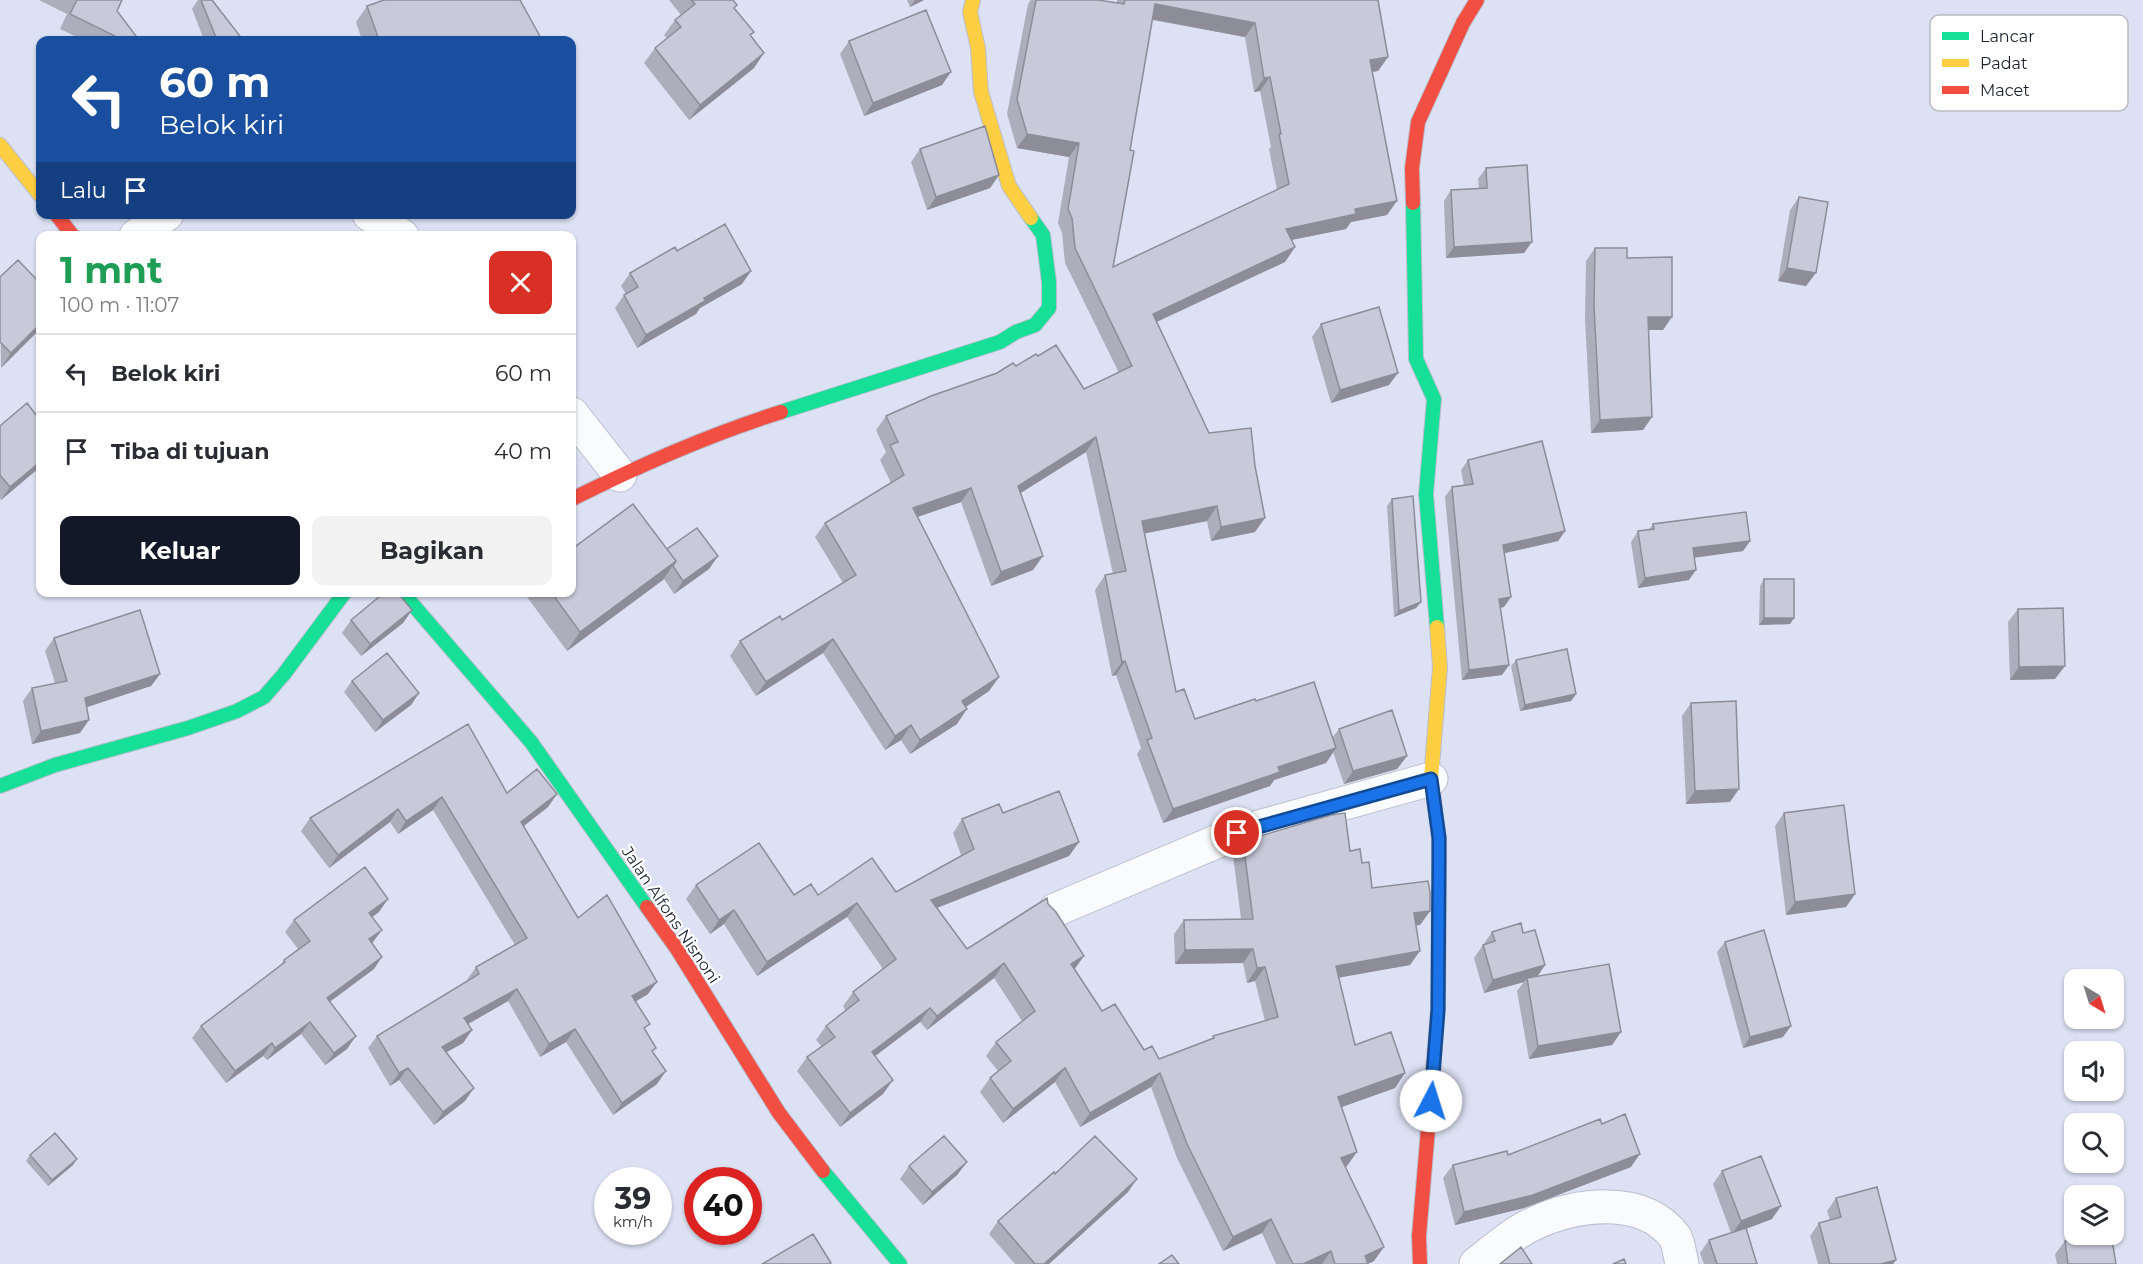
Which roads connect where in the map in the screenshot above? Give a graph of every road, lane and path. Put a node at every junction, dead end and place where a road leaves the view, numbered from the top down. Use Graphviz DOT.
graph roads {
  1 [pos="973,0"];
  2 [pos="1477,0"];
  3 [pos="0,145"];
  4 [pos="36,190"];
  5 [pos="60,219"];
  6 [pos="160,219"];
  7 [pos="376,219"];
  8 [pos="69,231"];
  9 [pos="143,231"];
  10 [pos="394,231"];
  11 [pos="576,419"];
  12 [pos="620,475"];
  13 [pos="576,497"];
  14 [pos="341,597"];
  15 [pos="410,597"];
  16 [pos="1431,779"];
  17 [pos="0,786"];
  18 [pos="1055,910"];
  19 [pos="900,1264"];
  20 [pos="1420,1264"];
  21 [pos="1476,1264"];
  22 [pos="1682,1264"];
  1 -- 12 [label="street"];
  2 -- 16 [label="street"];
  3 -- 4 [label="street"];
  5 -- 8 [label="street"];
  6 -- 9 [label="street"];
  7 -- 10 [label="street"];
  11 -- 12 [label="street"];
  12 -- 13 [label="street"];
  14 -- 17 [label="street"];
  15 -- 19 [label="street, Jalan Alfons Nisnoni"];
  16 -- 18 [label="street"];
  16 -- 20 [label="street"];
  21 -- 22 [label="street"];
}
